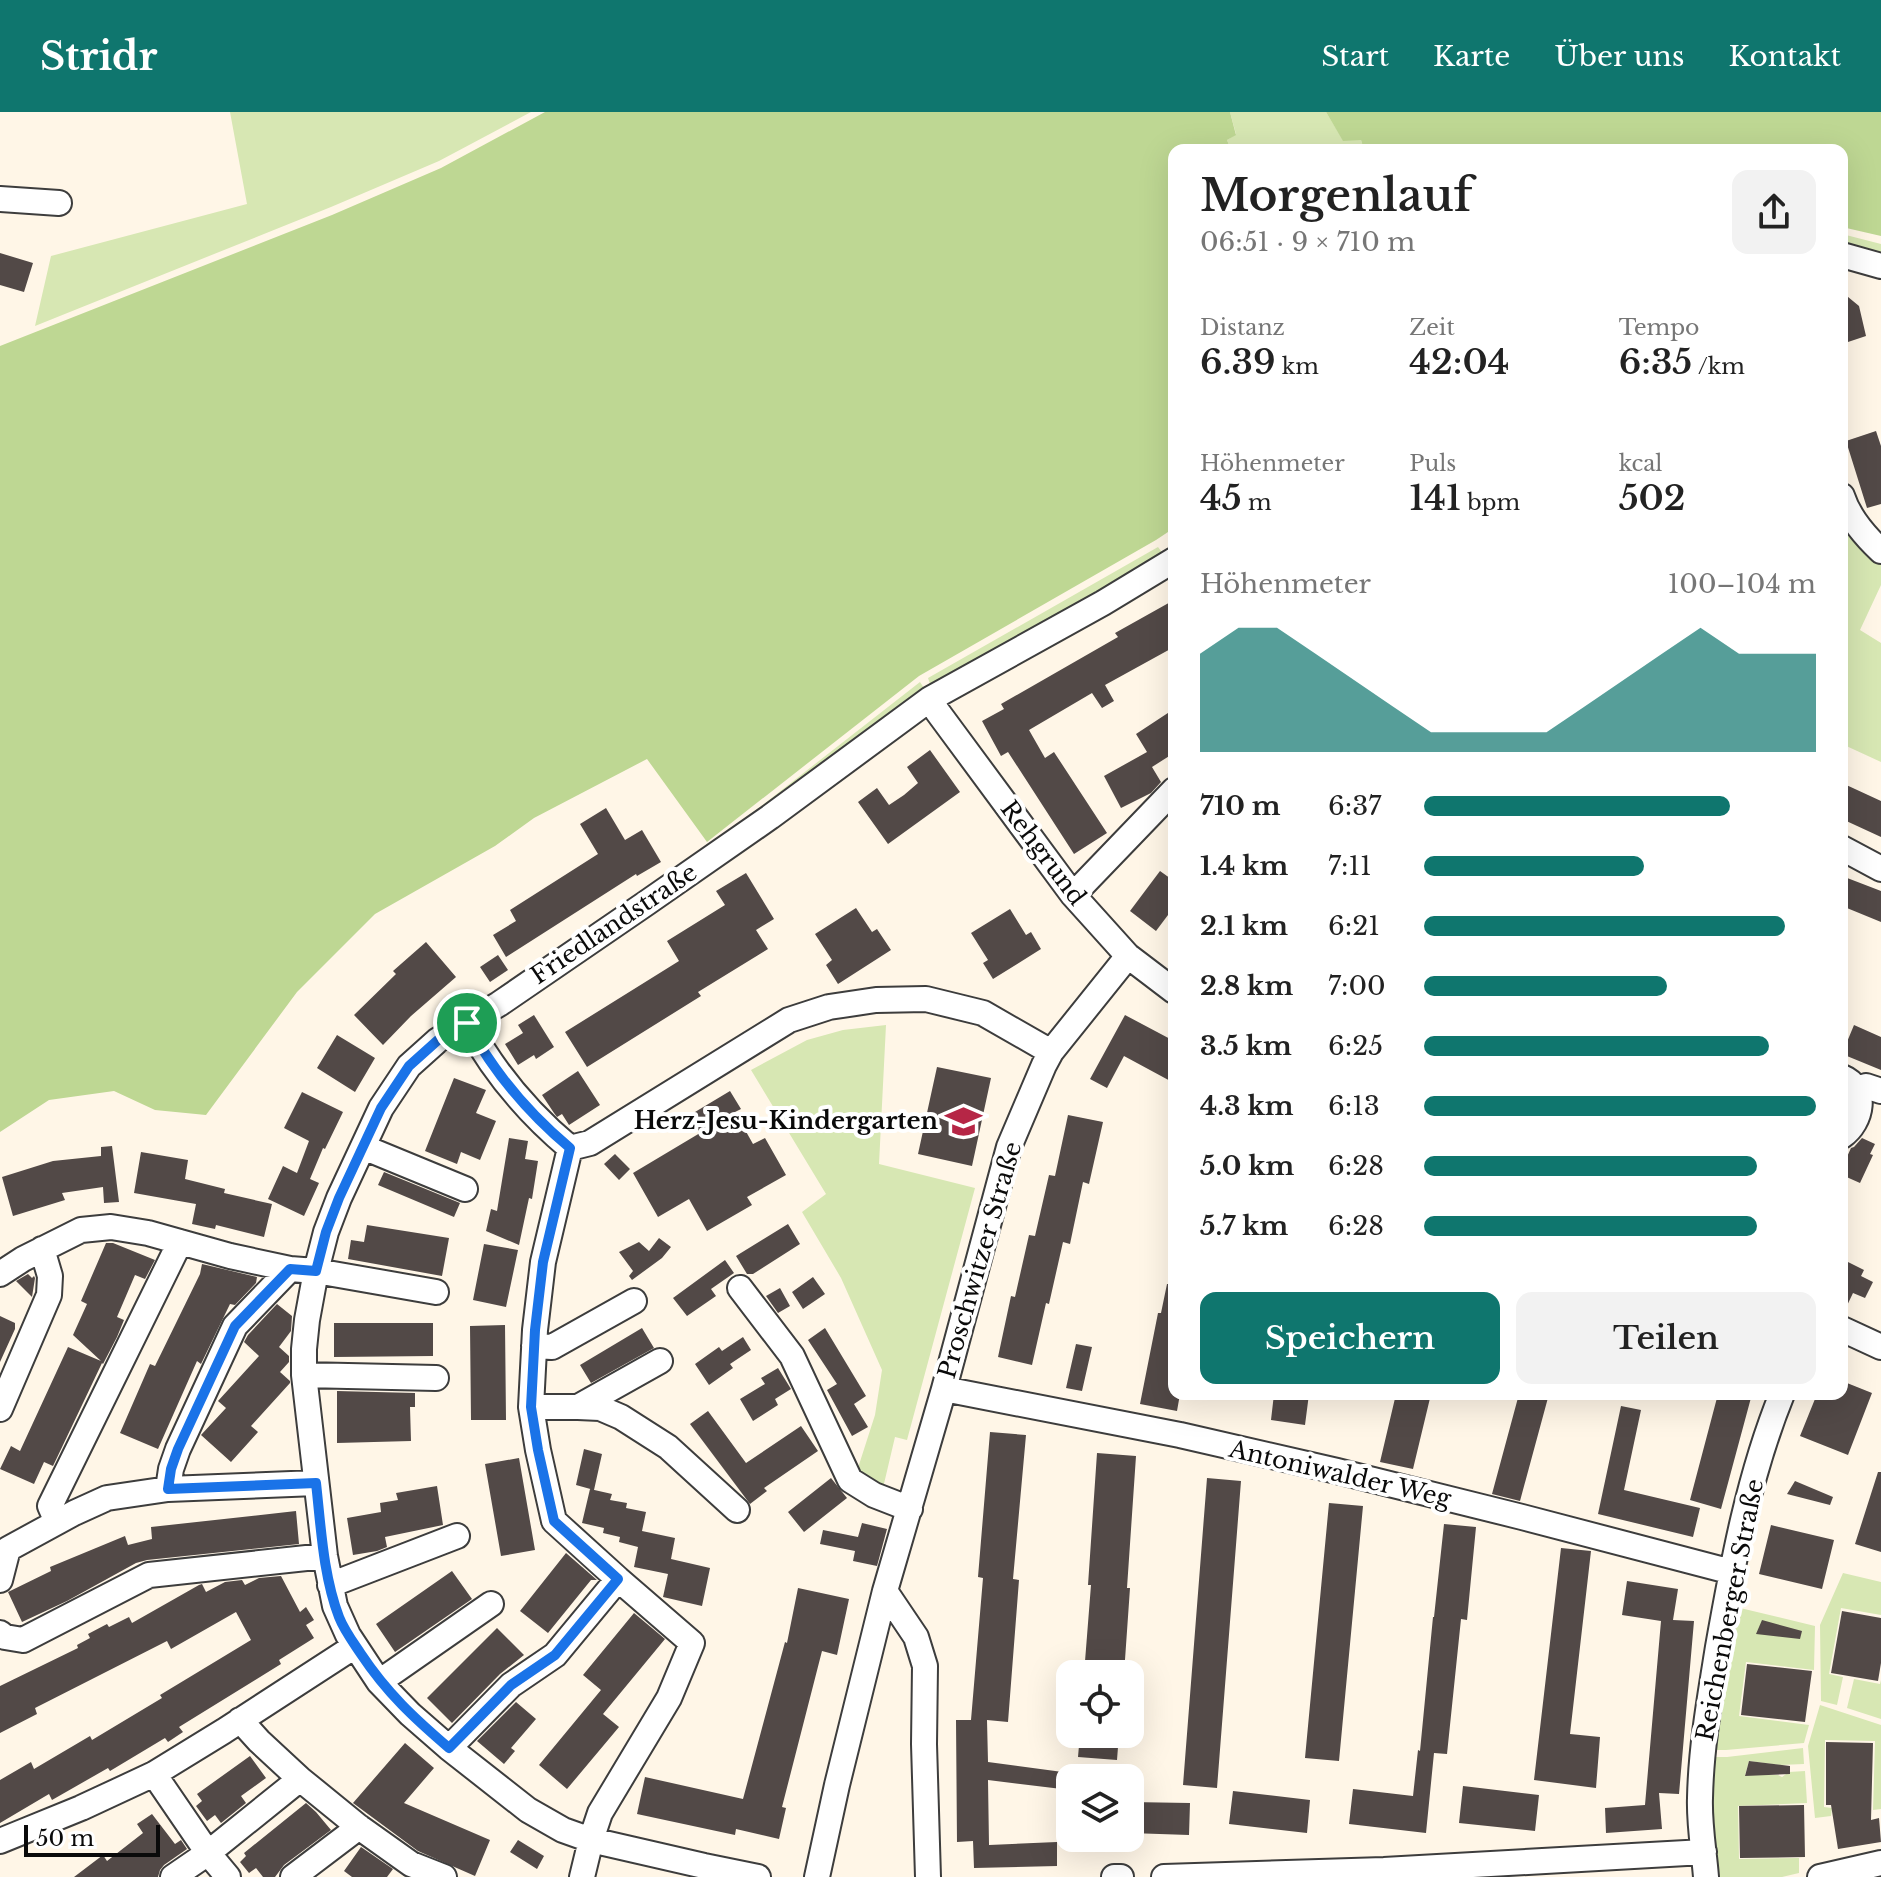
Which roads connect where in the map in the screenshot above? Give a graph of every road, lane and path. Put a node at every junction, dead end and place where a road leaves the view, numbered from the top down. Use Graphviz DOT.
graph roads {
  1 [pos="0,199"];
  2 [pos="59,203"];
  3 [pos="1848,257"];
  4 [pos="1881,266"];
  5 [pos="1848,511"];
  6 [pos="1881,551"];
  7 [pos="1168,565"];
  8 [pos="930,699"];
  9 [pos="1168,796"];
  10 [pos="1848,851"];
  11 [pos="1881,869"];
  12 [pos="1073,895"];
  13 [pos="1128,956"];
  14 [pos="1168,981"];
  15 [pos="467,1023"];
  16 [pos="1051,1052"];
  17 [pos="1860,1086"];
  18 [pos="1848,1132"];
  19 [pos="363,1147"];
  20 [pos="570,1148"];
  21 [pos="465,1189"];
  22 [pos="180,1242"];
  23 [pos="42,1249"];
  24 [pos="290,1269"];
  25 [pos="316,1271"];
  26 [pos="0,1274"];
  27 [pos="740,1288"];
  28 [pos="436,1292"];
  29 [pos="634,1301"];
  30 [pos="1848,1332"];
  31 [pos="534,1346"];
  32 [pos="1881,1347"];
  33 [pos="660,1361"];
  34 [pos="304,1375"];
  35 [pos="436,1378"];
  36 [pos="944,1389"];
  37 [pos="1780,1400"];
  38 [pos="531,1407"];
  39 [pos="578,1407"];
  40 [pos="0,1409"];
  41 [pos="316,1483"];
  42 [pos="168,1489"];
  43 [pos="910,1509"];
  44 [pos="737,1510"];
  45 [pos="57,1522"];
  46 [pos="457,1536"];
  47 [pos="325,1556"];
  48 [pos="1732,1572"];
  49 [pos="618,1579"];
  50 [pos="0,1580"];
  51 [pos="330,1585"];
  52 [pos="885,1591"];
  53 [pos="491,1604"];
  54 [pos="0,1633"];
  55 [pos="355,1646"];
  56 [pos="379,1682"];
  57 [pos="240,1720"];
  58 [pos="449,1748"];
  59 [pos="154,1774"];
  60 [pos="300,1779"];
  61 [pos="359,1827"];
  62 [pos="591,1840"];
  63 [pos="0,1841"];
  64 [pos="1704,1852"];
  65 [pos="208,1853"];
  66 [pos="1881,1863"];
  67 [pos="1577,1869"];
  68 [pos="408,1870"];
  69 [pos="1486,1871"];
  70 [pos="1384,1874"];
  71 [pos="1300,1875"];
  72 [pos="173,1877"];
  73 [pos="228,1877"];
  74 [pos="293,1877"];
  75 [pos="444,1877"];
  76 [pos="582,1877"];
  77 [pos="758,1877"];
  78 [pos="817,1877"];
  79 [pos="928,1877"];
  80 [pos="1114,1877"];
  81 [pos="1121,1877"];
  82 [pos="1164,1877"];
  83 [pos="1207,1877"];
  84 [pos="1706,1877"];
  85 [pos="1820,1877"];
  1 -- 2 [label="street"];
  3 -- 4 [label="street"];
  5 -- 6 [label="street"];
  7 -- 8 [label="street, Friedlandstraße"];
  8 -- 12 [label="street, Rehgrund"];
  8 -- 15 [label="street, Friedlandstraße"];
  9 -- 12 [label="street"];
  10 -- 11 [label="street"];
  12 -- 13 [label="street, Rehgrund"];
  13 -- 14 [label="street, Rehgrund"];
  13 -- 16 [label="street, Proschwitzer Straße"];
  15 -- 19 [label="street, Friedlandstraße"];
  15 -- 20 [label="street"];
  16 -- 20 [label="street"];
  16 -- 36 [label="street, Proschwitzer Straße"];
  17 -- 18 [label="street"];
  19 -- 21 [label="street"];
  19 -- 25 [label="street, Friedlandstraße"];
  20 -- 31 [label="street"];
  22 -- 23 [label="street"];
  22 -- 24 [label="street"];
  22 -- 45 [label="street"];
  23 -- 26 [label="street"];
  23 -- 40 [label="street"];
  24 -- 25 [label="street"];
  24 -- 42 [label="street"];
  25 -- 28 [label="street"];
  25 -- 34 [label="street, Friedlandstraße"];
  27 -- 43 [label="street"];
  29 -- 31 [label="street"];
  30 -- 32 [label="street"];
  31 -- 38 [label="street"];
  33 -- 39 [label="street"];
  34 -- 35 [label="street"];
  34 -- 41 [label="street, Friedlandstraße"];
  36 -- 43 [label="street, Proschwitzer Straße"];
  36 -- 48 [label="street, Antoniwalder Weg"];
  37 -- 48 [label="street, Reichenberger Straße"];
  38 -- 39 [label="street"];
  38 -- 49 [label="street"];
  39 -- 44 [label="street"];
  41 -- 42 [label="street"];
  41 -- 47 [label="street, Friedlandstraße"];
  42 -- 45 [label="street"];
  43 -- 52 [label="street, Proschwitzer Straße"];
  45 -- 50 [label="street"];
  46 -- 51 [label="street"];
  47 -- 51 [label="street, Friedlandstraße"];
  47 -- 54 [label="street"];
  48 -- 64 [label="street, Reichenberger Straße"];
  49 -- 58 [label="street"];
  49 -- 62 [label="street"];
  51 -- 55 [label="street, Friedlandstraße"];
  52 -- 78 [label="street, Proschwitzer Straße"];
  52 -- 79 [label="street"];
  53 -- 56 [label="street"];
  55 -- 56 [label="street, Friedlandstraße"];
  55 -- 57 [label="street"];
  56 -- 58 [label="street, Friedlandstraße"];
  57 -- 59 [label="street"];
  57 -- 60 [label="street"];
  58 -- 62 [label="street, Friedlandstraße"];
  59 -- 63 [label="street"];
  59 -- 65 [label="street"];
  60 -- 61 [label="street"];
  60 -- 65 [label="street"];
  61 -- 68 [label="street"];
  61 -- 74 [label="street"];
  62 -- 76 [label="street"];
  62 -- 77 [label="street, Friedlandstraße"];
  64 -- 67 [label="street"];
  64 -- 84 [label="street, Reichenberger Straße"];
  65 -- 72 [label="street"];
  65 -- 73 [label="street"];
  66 -- 85 [label="street"];
  67 -- 69 [label="street"];
  68 -- 75 [label="street"];
  69 -- 70 [label="street"];
  70 -- 71 [label="street"];
  71 -- 83 [label="street"];
  80 -- 81 [label="street"];
  82 -- 83 [label="street"];
}
